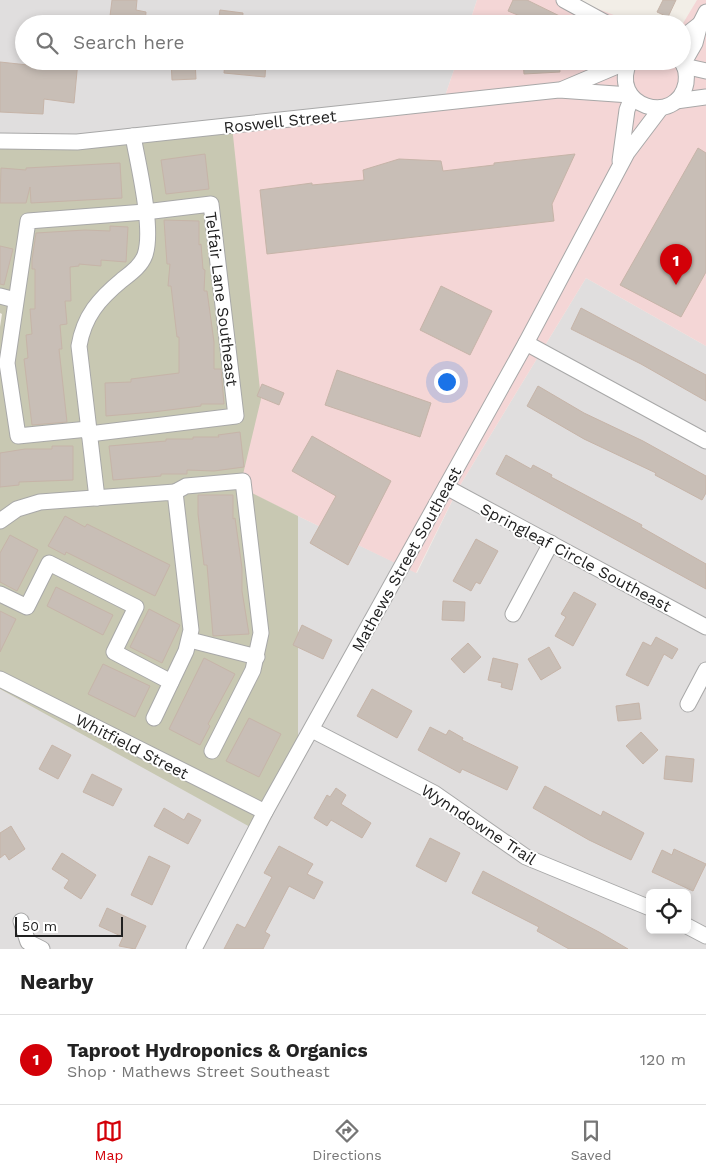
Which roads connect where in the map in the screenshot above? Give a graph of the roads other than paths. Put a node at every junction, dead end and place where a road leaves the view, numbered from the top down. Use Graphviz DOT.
graph roads {
  1 [pos="564,0"];
  2 [pos="578,8"];
  3 [pos="586,15"];
  4 [pos="591,15"];
  5 [pos="703,18"];
  6 [pos="691,29"];
  7 [pos="691,50"];
  8 [pos="691,66"];
  9 [pos="607,70"];
  10 [pos="626,70"];
  11 [pos="684,70"];
  12 [pos="706,71"];
  13 [pos="559,90"];
  14 [pos="631,96"];
  15 [pos="706,97"];
  16 [pos="676,101"];
  17 [pos="661,108"];
  18 [pos="133,136"];
  19 [pos="0,141"];
  20 [pos="619,168"];
  21 [pos="145,212"];
  22 [pos="0,296"];
  23 [pos="15,300"];
  24 [pos="526,343"];
  25 [pos="88,432"];
  26 [pos="706,441"];
  27 [pos="446,487"];
  28 [pos="175,492"];
  29 [pos="97,498"];
  30 [pos="0,521"];
  31 [pos="551,543"];
  32 [pos="0,594"];
  33 [pos="513,614"];
  34 [pos="706,627"];
  35 [pos="190,640"];
  36 [pos="257,658"];
  37 [pos="706,670"];
  38 [pos="0,679"];
  39 [pos="171,682"];
  40 [pos="688,704"];
  41 [pos="154,718"];
  42 [pos="312,730"];
  43 [pos="212,751"];
  44 [pos="265,812"];
  45 [pos="646,906"];
  46 [pos="21,921"];
  47 [pos="691,928"];
  48 [pos="706,936"];
  49 [pos="42,949"];
  50 [pos="194,949"];
  1 -- 2 [label="street"];
  2 -- 3 [label="street"];
  2 -- 4 [label="street"];
  5 -- 6 [label="street"];
  5 -- 7 [label="street"];
  8 -- 12 [label="street"];
  9 -- 13 [label="street, Roswell Street"];
  10 -- 14 [label="street"];
  11 -- 16 [label="street"];
  13 -- 14 [label="street, Roswell Street"];
  13 -- 18 [label="street, Roswell Street"];
  14 -- 17 [label="street"];
  14 -- 20 [label="street, Mathews Street Southeast"];
  15 -- 16 [label="street"];
  16 -- 17 [label="street"];
  17 -- 20 [label="street, Mathews Street Southeast"];
  18 -- 19 [label="street, Roswell Street"];
  18 -- 21 [label="street"];
  20 -- 24 [label="street, Mathews Street Southeast"];
  21 -- 23 [label="street, Telfair Lane Southeast"];
  21 -- 25 [label="street"];
  21 -- 25 [label="street, Telfair Lane Southeast"];
  22 -- 23 [label="street"];
  23 -- 25 [label="street, Telfair Lane Southeast"];
  24 -- 26 [label="street"];
  24 -- 27 [label="street, Mathews Street Southeast"];
  25 -- 29 [label="street"];
  27 -- 31 [label="street, Springleaf Circle Southeast"];
  27 -- 42 [label="street, Mathews Street Southeast"];
  28 -- 29 [label="street"];
  28 -- 35 [label="street"];
  28 -- 36 [label="street"];
  29 -- 30 [label="street"];
  31 -- 33 [label="street"];
  31 -- 34 [label="street, Springleaf Circle Southeast"];
  32 -- 39 [label="street"];
  35 -- 36 [label="street"];
  35 -- 39 [label="street"];
  36 -- 43 [label="street"];
  37 -- 40 [label="street"];
  38 -- 44 [label="street, Whitfield Street"];
  39 -- 41 [label="street"];
  42 -- 44 [label="street, Mathews Street Southeast"];
  42 -- 45 [label="street, Wynndowne Trail"];
  44 -- 50 [label="street, Mathews Street Southeast"];
  46 -- 49 [label="street"];
  47 -- 48 [label="street"];
}
